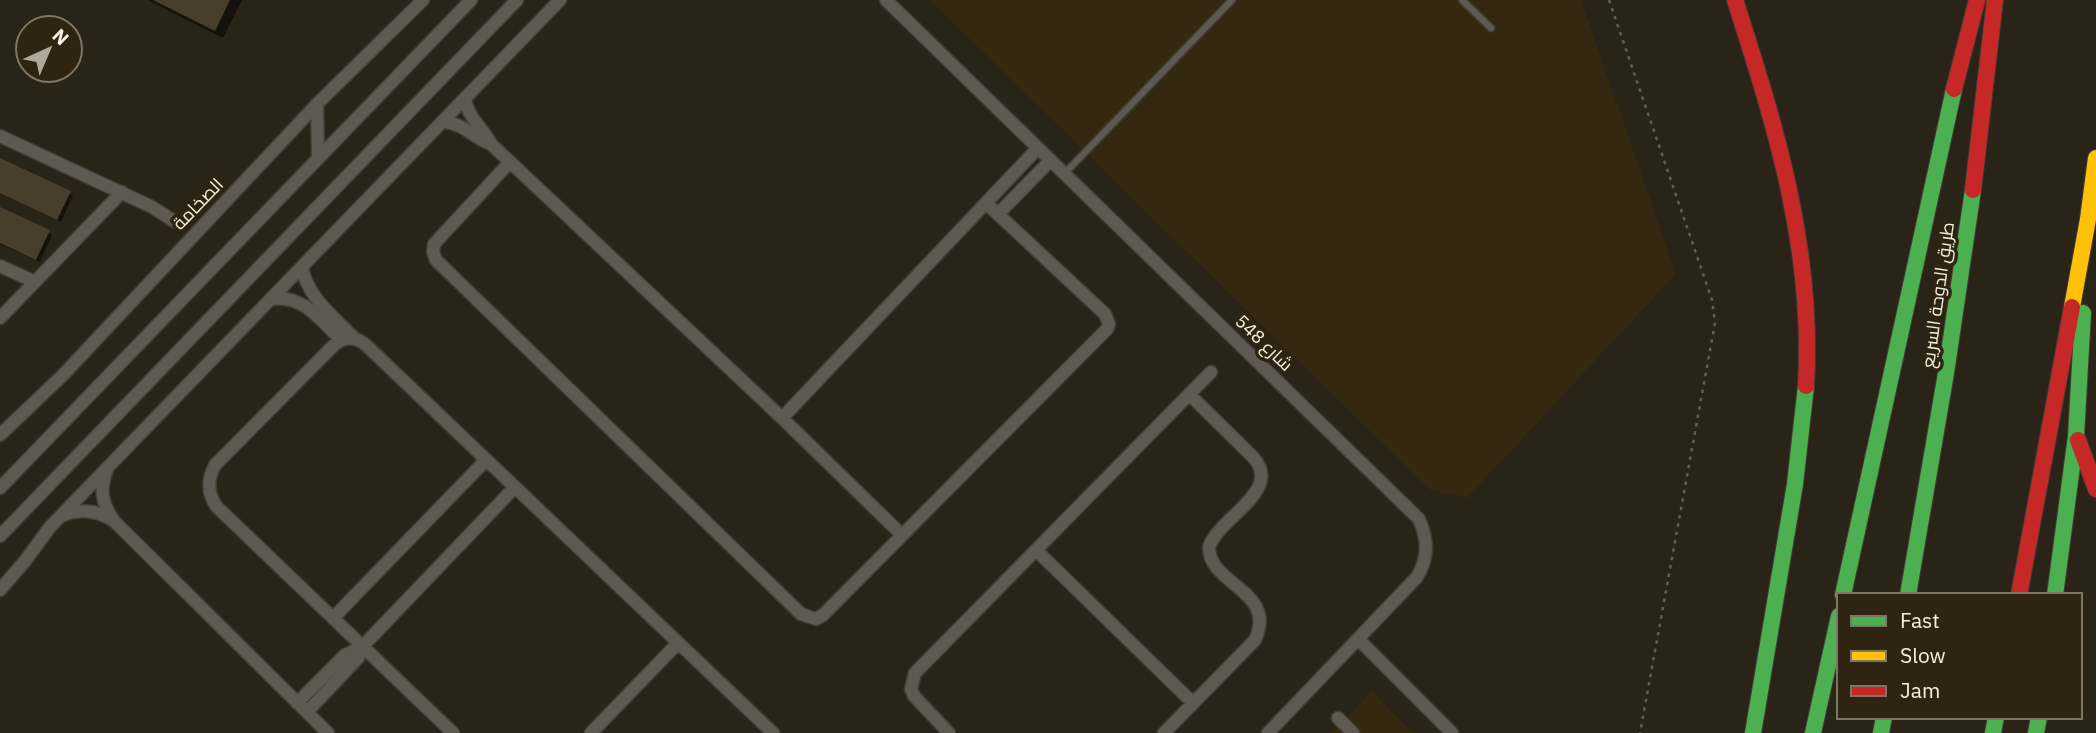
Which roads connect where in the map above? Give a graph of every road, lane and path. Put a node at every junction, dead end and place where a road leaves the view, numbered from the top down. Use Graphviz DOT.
graph roads {
  1 [pos="424,0"];
  2 [pos="471,0"];
  3 [pos="517,0"];
  4 [pos="560,0"];
  5 [pos="886,0"];
  6 [pos="1232,0"];
  7 [pos="1462,0"];
  8 [pos="1609,0"];
  9 [pos="1735,0"];
  10 [pos="1977,0"];
  11 [pos="1994,0"];
  12 [pos="1491,28"];
  13 [pos="465,99"];
  14 [pos="317,104"];
  15 [pos="442,122"];
  16 [pos="0,136"];
  17 [pos="491,144"];
  18 [pos="1037,149"];
  19 [pos="318,156"];
  20 [pos="2096,158"];
  21 [pos="1050,161"];
  22 [pos="510,162"];
  23 [pos="1064,175"];
  24 [pos="122,192"];
  25 [pos="986,203"];
  26 [pos="998,214"];
  27 [pos="2088,219"];
  28 [pos="177,223"];
  29 [pos="0,266"];
  30 [pos="302,267"];
  31 [pos="35,282"];
  32 [pos="271,299"];
  33 [pos="0,318"];
  34 [pos="348,339"];
  35 [pos="1211,372"];
  36 [pos="1189,394"];
  37 [pos="782,418"];
  38 [pos="0,435"];
  39 [pos="2077,436"];
  40 [pos="486,460"];
  41 [pos="107,469"];
  42 [pos="515,487"];
  43 [pos="0,488"];
  44 [pos="2096,489"];
  45 [pos="60,517"];
  46 [pos="114,521"];
  47 [pos="902,535"];
  48 [pos="0,536"];
  49 [pos="1036,550"];
  50 [pos="0,590"];
  51 [pos="1843,593"];
  52 [pos="1908,593"];
  53 [pos="2019,593"];
  54 [pos="2055,593"];
  55 [pos="333,618"];
  56 [pos="1837,625"];
  57 [pos="1357,639"];
  58 [pos="678,643"];
  59 [pos="362,647"];
  60 [pos="1193,703"];
  61 [pos="302,708"];
  62 [pos="1338,718"];
  63 [pos="328,733"];
  64 [pos="453,733"];
  65 [pos="591,733"];
  66 [pos="772,733"];
  67 [pos="949,733"];
  68 [pos="1164,733"];
  69 [pos="1268,733"];
  70 [pos="1353,733"];
  71 [pos="1452,733"];
  72 [pos="1640,733"];
  73 [pos="1753,733"];
  74 [pos="1813,733"];
  1 -- 14 [label="street, الصخامة"];
  2 -- 19 [label="street"];
  3 -- 48 [label="street"];
  4 -- 13 [label="street"];
  5 -- 18 [label="street, شارع 548"];
  6 -- 23 [label="lane"];
  7 -- 12 [label="lane"];
  8 -- 72 [label="path"];
  9 -- 73 [label="highway"];
  10 -- 51 [label="highway"];
  11 -- 52 [label="highway, طريق الدوحة السريع"];
  13 -- 15 [label="street"];
  13 -- 17 [label="street"];
  14 -- 19 [label="street"];
  14 -- 38 [label="street, الصخامة"];
  15 -- 17 [label="street"];
  15 -- 30 [label="street"];
  16 -- 24 [label="street"];
  17 -- 22 [label="street"];
  18 -- 21 [label="street, شارع 548"];
  18 -- 25 [label="street"];
  19 -- 43 [label="street"];
  20 -- 27 [label="highway"];
  21 -- 23 [label="street, شارع 548"];
  21 -- 26 [label="street"];
  22 -- 37 [label="street"];
  22 -- 47 [label="street"];
  23 -- 57 [label="street, شارع 548"];
  24 -- 28 [label="street"];
  24 -- 31 [label="street"];
  25 -- 26 [label="street"];
  25 -- 37 [label="street"];
  26 -- 47 [label="street"];
  27 -- 39 [label="highway"];
  27 -- 53 [label="highway"];
  29 -- 31 [label="street"];
  30 -- 32 [label="street"];
  30 -- 34 [label="street"];
  31 -- 33 [label="street"];
  32 -- 34 [label="street"];
  32 -- 41 [label="street"];
  34 -- 40 [label="street"];
  34 -- 55 [label="street"];
  35 -- 36 [label="street"];
  36 -- 49 [label="street"];
  36 -- 60 [label="street"];
  37 -- 47 [label="street"];
  39 -- 44 [label="highway"];
  39 -- 54 [label="highway"];
  40 -- 42 [label="street"];
  40 -- 55 [label="street"];
  41 -- 45 [label="street"];
  41 -- 46 [label="street"];
  42 -- 58 [label="street"];
  42 -- 59 [label="street"];
  45 -- 46 [label="street"];
  45 -- 50 [label="street"];
  46 -- 61 [label="street"];
  49 -- 60 [label="street"];
  49 -- 67 [label="street"];
  55 -- 59 [label="street"];
  56 -- 74 [label="highway"];
  57 -- 69 [label="street, شارع 548"];
  57 -- 71 [label="street"];
  58 -- 65 [label="street"];
  58 -- 66 [label="street"];
  59 -- 61 [label="street"];
  59 -- 64 [label="street"];
  60 -- 68 [label="street"];
  61 -- 63 [label="street"];
  62 -- 70 [label="street"];
}
